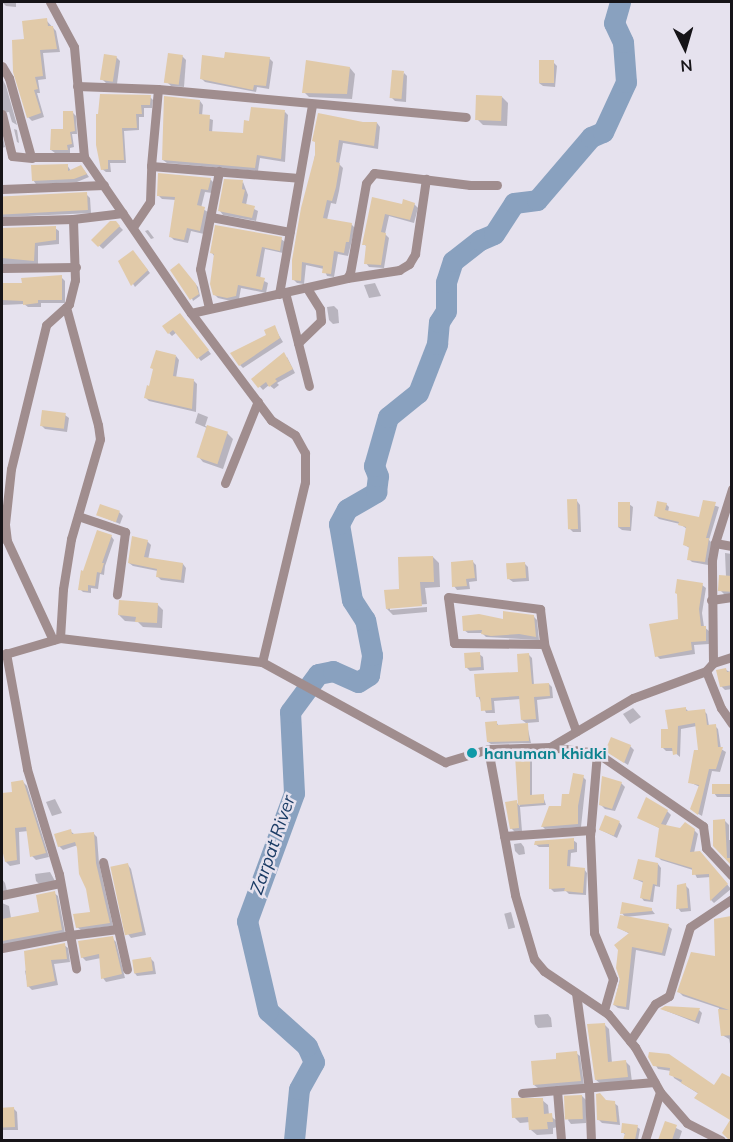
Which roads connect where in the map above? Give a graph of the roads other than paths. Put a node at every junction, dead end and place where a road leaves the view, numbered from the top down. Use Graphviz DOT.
graph roads {
  1 [pos="50,2"];
  2 [pos="2,66"];
  3 [pos="77,86"];
  4 [pos="158,89"];
  5 [pos="312,105"];
  6 [pos="2,114"];
  7 [pos="466,117"];
  8 [pos="32,158"];
  9 [pos="84,158"];
  10 [pos="151,166"];
  11 [pos="219,171"];
  12 [pos="299,178"];
  13 [pos="426,179"];
  14 [pos="104,185"];
  15 [pos="497,185"];
  16 [pos="2,189"];
  17 [pos="123,213"];
  18 [pos="211,217"];
  19 [pos="73,219"];
  20 [pos="2,221"];
  21 [pos="134,227"];
  22 [pos="290,232"];
  23 [pos="76,267"];
  24 [pos="2,268"];
  25 [pos="347,278"];
  26 [pos="307,288"];
  27 [pos="282,293"];
  28 [pos="66,307"];
  29 [pos="209,308"];
  30 [pos="191,313"];
  31 [pos="298,343"];
  32 [pos="309,386"];
  33 [pos="258,401"];
  34 [pos="225,483"];
  35 [pos="732,489"];
  36 [pos="78,516"];
  37 [pos="715,543"];
  38 [pos="732,546"];
  39 [pos="117,594"];
  40 [pos="732,597"];
  41 [pos="711,600"];
  42 [pos="56,639"];
  43 [pos="544,644"];
  44 [pos="4,655"];
  45 [pos="732,657"];
  46 [pos="262,662"];
  47 [pos="712,663"];
  48 [pos="706,671"];
  49 [pos="732,724"];
  50 [pos="576,731"];
  51 [pos="550,747"];
  52 [pos="488,749"];
  53 [pos="597,753"];
  54 [pos="591,830"];
  55 [pos="504,836"];
  56 [pos="103,862"];
  57 [pos="732,876"];
  58 [pos="60,883"];
  59 [pos="2,895"];
  60 [pos="732,898"];
  61 [pos="118,929"];
  62 [pos="70,935"];
  63 [pos="2,948"];
  64 [pos="76,969"];
  65 [pos="127,969"];
  66 [pos="576,993"];
  67 [pos="604,1011"];
  68 [pos="630,1041"];
  69 [pos="654,1082"];
  70 [pos="588,1089"];
  71 [pos="557,1090"];
  72 [pos="660,1092"];
  73 [pos="522,1093"];
  74 [pos="561,1140"];
  75 [pos="591,1140"];
  76 [pos="645,1140"];
  77 [pos="721,1140"];
  1 -- 3 [label="street"];
  2 -- 8 [label="street"];
  3 -- 4 [label="street"];
  3 -- 9 [label="street"];
  4 -- 5 [label="street"];
  4 -- 10 [label="street"];
  5 -- 7 [label="street"];
  5 -- 12 [label="street"];
  6 -- 8 [label="street"];
  8 -- 9 [label="street"];
  9 -- 14 [label="street"];
  10 -- 11 [label="street"];
  10 -- 21 [label="street"];
  11 -- 12 [label="street"];
  11 -- 18 [label="street"];
  12 -- 22 [label="street"];
  13 -- 15 [label="street"];
  13 -- 25 [label="street"];
  13 -- 25 [label="street"];
  14 -- 16 [label="street"];
  14 -- 17 [label="street"];
  17 -- 19 [label="street"];
  17 -- 21 [label="street"];
  18 -- 22 [label="street"];
  18 -- 29 [label="street"];
  19 -- 20 [label="street"];
  19 -- 23 [label="street"];
  21 -- 30 [label="street"];
  22 -- 27 [label="street"];
  23 -- 24 [label="street"];
  23 -- 28 [label="street"];
  25 -- 26 [label="street"];
  26 -- 27 [label="street"];
  26 -- 31 [label="street"];
  27 -- 29 [label="street"];
  27 -- 31 [label="street"];
  28 -- 36 [label="street"];
  28 -- 42 [label="street"];
  29 -- 30 [label="street"];
  30 -- 33 [label="street"];
  31 -- 32 [label="street"];
  33 -- 34 [label="street"];
  33 -- 46 [label="street"];
  35 -- 37 [label="street"];
  36 -- 39 [label="street"];
  36 -- 42 [label="street"];
  37 -- 38 [label="street"];
  37 -- 41 [label="street"];
  40 -- 41 [label="street"];
  41 -- 47 [label="street"];
  42 -- 44 [label="street"];
  42 -- 46 [label="street"];
  43 -- 43 [label="street"];
  43 -- 50 [label="street"];
  44 -- 58 [label="street"];
  45 -- 47 [label="street"];
  46 -- 52 [label="street"];
  47 -- 48 [label="street"];
  48 -- 49 [label="street"];
  48 -- 50 [label="street"];
  50 -- 51 [label="street"];
  51 -- 52 [label="street"];
  51 -- 53 [label="street"];
  52 -- 55 [label="street"];
  53 -- 54 [label="street"];
  53 -- 57 [label="street"];
  54 -- 55 [label="street"];
  54 -- 67 [label="street"];
  55 -- 66 [label="street"];
  56 -- 61 [label="street"];
  58 -- 59 [label="street"];
  58 -- 62 [label="street"];
  60 -- 68 [label="street"];
  61 -- 62 [label="street"];
  61 -- 65 [label="street"];
  62 -- 63 [label="street"];
  62 -- 64 [label="street"];
  66 -- 67 [label="street"];
  66 -- 70 [label="street"];
  67 -- 68 [label="street"];
  68 -- 69 [label="street"];
  69 -- 70 [label="street"];
  69 -- 72 [label="street"];
  70 -- 71 [label="street"];
  70 -- 75 [label="street"];
  71 -- 73 [label="street"];
  71 -- 74 [label="street"];
  72 -- 76 [label="street"];
  72 -- 77 [label="street"];
}
